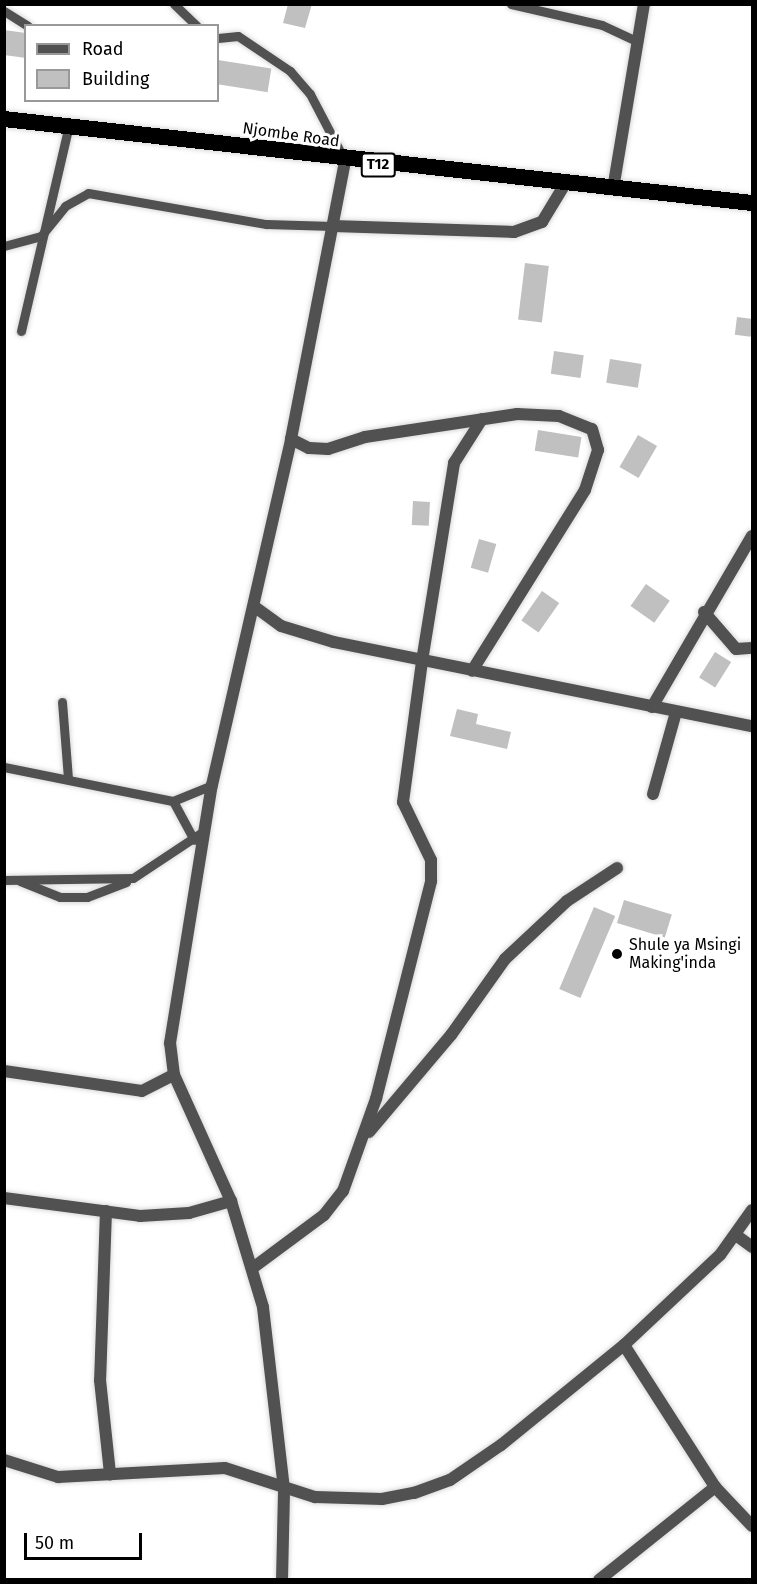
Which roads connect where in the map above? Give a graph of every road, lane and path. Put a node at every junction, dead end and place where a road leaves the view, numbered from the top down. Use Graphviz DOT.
graph roads {
  1 [pos="174,4"];
  2 [pos="511,4"];
  3 [pos="644,4"];
  4 [pos="4,11"];
  5 [pos="25,24"];
  6 [pos="195,24"];
  7 [pos="219,38"];
  8 [pos="638,42"];
  9 [pos="4,119"];
  10 [pos="69,125"];
  11 [pos="345,161"];
  12 [pos="565,184"];
  13 [pos="613,189"];
  14 [pos="753,203"];
  15 [pos="333,226"];
  16 [pos="41,236"];
  17 [pos="4,246"];
  18 [pos="21,331"];
  19 [pos="482,419"];
  20 [pos="291,439"];
  21 [pos="751,543"];
  22 [pos="255,607"];
  23 [pos="704,612"];
  24 [pos="753,648"];
  25 [pos="422,661"];
  26 [pos="472,671"];
  27 [pos="62,702"];
  28 [pos="652,707"];
  29 [pos="676,712"];
  30 [pos="753,726"];
  31 [pos="4,767"];
  32 [pos="68,779"];
  33 [pos="212,785"];
  34 [pos="653,794"];
  35 [pos="173,801"];
  36 [pos="199,836"];
  37 [pos="617,868"];
  38 [pos="133,879"];
  39 [pos="4,880"];
  40 [pos="18,880"];
  41 [pos="4,1071"];
  42 [pos="174,1074"];
  43 [pos="365,1137"];
  44 [pos="4,1198"];
  45 [pos="231,1201"];
  46 [pos="753,1210"];
  47 [pos="106,1211"];
  48 [pos="737,1236"];
  49 [pos="753,1247"];
  50 [pos="254,1267"];
  51 [pos="624,1345"];
  52 [pos="4,1460"];
  53 [pos="110,1474"];
  54 [pos="715,1487"];
  55 [pos="284,1489"];
  56 [pos="753,1526"];
  57 [pos="282,1580"];
  58 [pos="599,1580"];
  1 -- 6 [label="lane"];
  2 -- 8 [label="lane"];
  3 -- 8 [label="street"];
  4 -- 5 [label="lane"];
  7 -- 11 [label="lane"];
  8 -- 13 [label="street"];
  9 -- 10 [label="highway, Njombe Road / T12"];
  10 -- 11 [label="highway, Njombe Road / T12"];
  10 -- 16 [label="lane"];
  11 -- 12 [label="highway, Njombe Road / T12"];
  11 -- 15 [label="street"];
  12 -- 13 [label="highway, Njombe Road / T12"];
  12 -- 15 [label="street"];
  13 -- 14 [label="highway, Njombe Road / T12"];
  15 -- 16 [label="lane"];
  15 -- 20 [label="street"];
  16 -- 17 [label="lane"];
  16 -- 18 [label="lane"];
  19 -- 20 [label="street"];
  19 -- 25 [label="street"];
  19 -- 26 [label="street"];
  20 -- 22 [label="street"];
  21 -- 23 [label="street"];
  22 -- 25 [label="street"];
  22 -- 33 [label="street"];
  23 -- 24 [label="street"];
  23 -- 28 [label="street"];
  25 -- 26 [label="street"];
  25 -- 43 [label="street"];
  26 -- 28 [label="street"];
  27 -- 32 [label="lane"];
  28 -- 29 [label="street"];
  29 -- 30 [label="street"];
  29 -- 34 [label="street"];
  31 -- 32 [label="lane"];
  32 -- 35 [label="lane"];
  33 -- 35 [label="lane"];
  33 -- 36 [label="street"];
  35 -- 36 [label="lane"];
  36 -- 38 [label="lane"];
  36 -- 42 [label="street"];
  37 -- 43 [label="street"];
  38 -- 40 [label="lane"];
  38 -- 40 [label="lane"];
  39 -- 40 [label="lane"];
  41 -- 42 [label="street"];
  42 -- 45 [label="street"];
  43 -- 50 [label="street"];
  44 -- 47 [label="street"];
  45 -- 47 [label="street"];
  45 -- 50 [label="street"];
  46 -- 48 [label="street"];
  47 -- 53 [label="street"];
  48 -- 49 [label="street"];
  48 -- 51 [label="street"];
  50 -- 55 [label="street"];
  51 -- 54 [label="street"];
  51 -- 55 [label="street"];
  52 -- 53 [label="street"];
  53 -- 55 [label="street"];
  54 -- 56 [label="street"];
  54 -- 58 [label="street"];
  55 -- 57 [label="street"];
}
